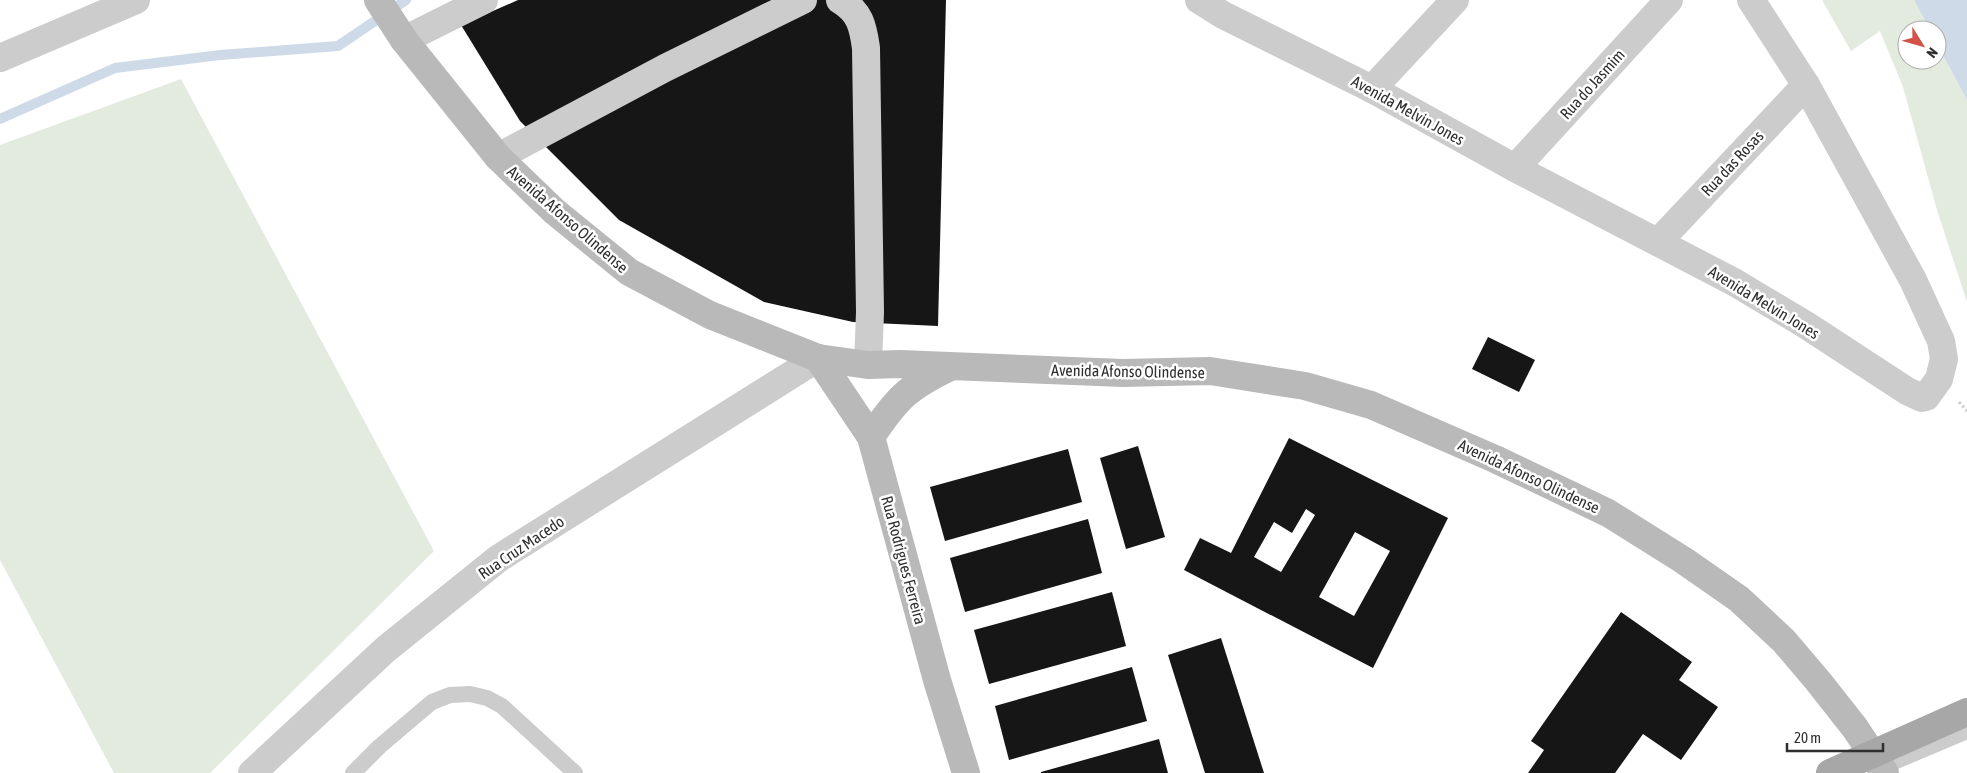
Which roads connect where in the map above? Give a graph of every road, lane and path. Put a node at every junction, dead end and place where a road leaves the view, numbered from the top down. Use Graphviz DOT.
graph roads {
  1 [pos="136,0"];
  2 [pos="378,0"];
  3 [pos="484,0"];
  4 [pos="803,0"];
  5 [pos="840,0"];
  6 [pos="1199,0"];
  7 [pos="1456,0"];
  8 [pos="1669,0"];
  9 [pos="1750,0"];
  10 [pos="1230,7"];
  11 [pos="401,36"];
  12 [pos="0,58"];
  13 [pos="1806,84"];
  14 [pos="1372,89"];
  15 [pos="498,157"];
  16 [pos="1514,168"];
  17 [pos="1658,242"];
  18 [pos="818,358"];
  19 [pos="868,365"];
  20 [pos="951,366"];
  21 [pos="872,437"];
  22 [pos="1967,712"];
  23 [pos="1967,731"];
  24 [pos="1877,767"];
  25 [pos="252,773"];
  26 [pos="353,773"];
  27 [pos="575,773"];
  28 [pos="966,773"];
  29 [pos="1830,773"];
  1 -- 12 [label="street"];
  2 -- 11 [label="main road, Avenida Afonso Olindense"];
  3 -- 11 [label="street"];
  4 -- 15 [label="street"];
  5 -- 19 [label="street"];
  6 -- 10 [label="street, Avenida Melvin Jones"];
  7 -- 14 [label="street"];
  8 -- 16 [label="street, Rua do Jasmim"];
  9 -- 13 [label="street, Avenida Melvin Jones"];
  10 -- 14 [label="street, Avenida Melvin Jones"];
  11 -- 15 [label="main road, Avenida Afonso Olindense"];
  13 -- 17 [label="street, Rua das Rosas"];
  13 -- 17 [label="street, Avenida Melvin Jones"];
  14 -- 16 [label="street, Avenida Melvin Jones"];
  15 -- 18 [label="main road, Avenida Afonso Olindense"];
  16 -- 17 [label="street, Avenida Melvin Jones"];
  18 -- 19 [label="main road, Avenida Afonso Olindense"];
  18 -- 21 [label="main road, Rua Rodrigues Ferreira"];
  18 -- 25 [label="street, Rua Cruz Macedo"];
  19 -- 20 [label="main road, Avenida Afonso Olindense"];
  20 -- 21 [label="main road"];
  20 -- 24 [label="main road, Avenida Afonso Olindense"];
  21 -- 28 [label="main road, Rua Rodrigues Ferreira"];
  22 -- 24 [label="main road"];
  23 -- 24 [label="lane"];
  24 -- 29 [label="main road"];
  26 -- 27 [label="lane"];
}
